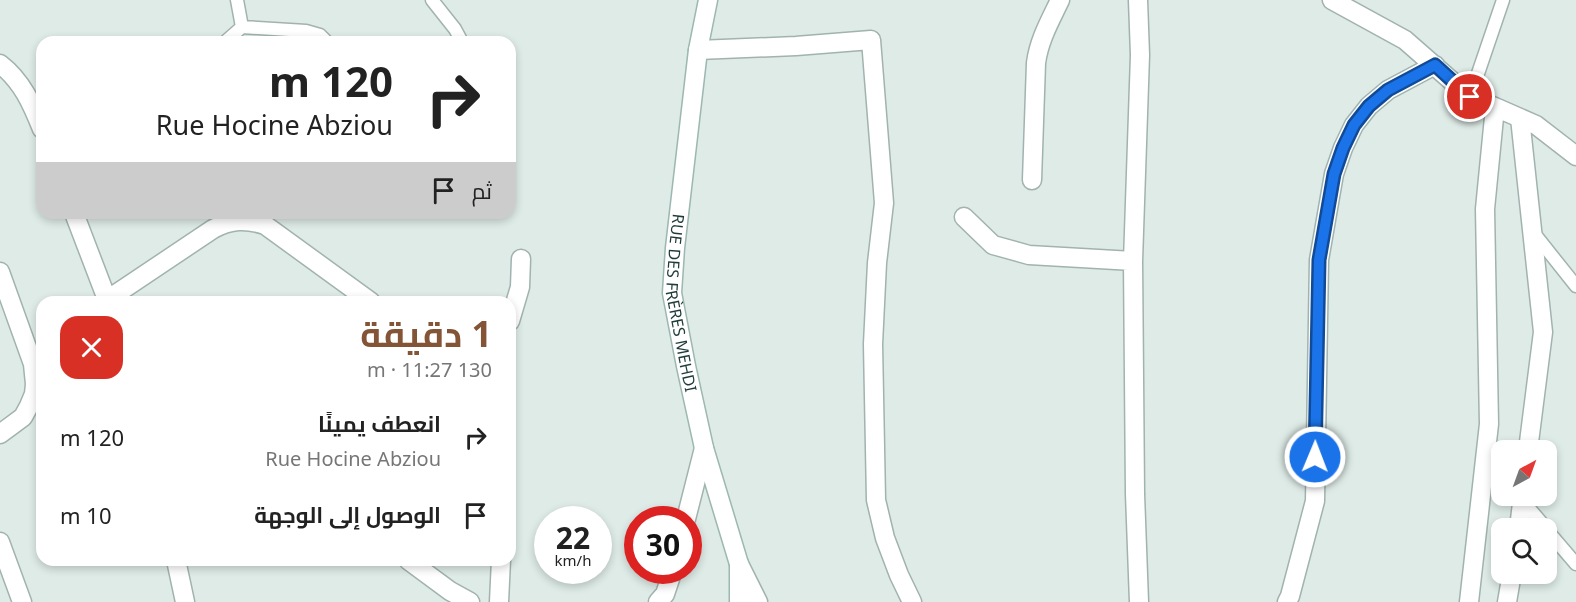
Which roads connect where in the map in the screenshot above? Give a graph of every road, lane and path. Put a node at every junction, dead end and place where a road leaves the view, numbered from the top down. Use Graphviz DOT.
graph roads {
  1 [pos="237,0"];
  2 [pos="432,0"];
  3 [pos="708,0"];
  4 [pos="1060,0"];
  5 [pos="1138,0"];
  6 [pos="1332,0"];
  7 [pos="1503,0"];
  8 [pos="242,27"];
  9 [pos="232,36"];
  10 [pos="321,36"];
  11 [pos="459,36"];
  12 [pos="698,50"];
  13 [pos="0,64"];
  14 [pos="1435,65"];
  15 [pos="1470,97"];
  16 [pos="1495,106"];
  17 [pos="36,115"];
  18 [pos="1520,118"];
  19 [pos="1576,156"];
  20 [pos="1032,180"];
  21 [pos="964,217"];
  22 [pos="76,219"];
  23 [pos="1532,231"];
  24 [pos="521,259"];
  25 [pos="1133,261"];
  26 [pos="0,272"];
  27 [pos="1576,286"];
  28 [pos="106,296"];
  29 [pos="115,296"];
  30 [pos="364,296"];
  31 [pos="516,301"];
  32 [pos="0,434"];
  33 [pos="1529,440"];
  34 [pos="704,448"];
  35 [pos="689,506"];
  36 [pos="1529,506"];
  37 [pos="1538,518"];
  38 [pos="1557,541"];
  39 [pos="0,542"];
  40 [pos="739,564"];
  41 [pos="1576,564"];
  42 [pos="177,566"];
  43 [pos="416,566"];
  44 [pos="501,566"];
  45 [pos="668,584"];
  46 [pos="1510,584"];
  47 [pos="22,602"];
  48 [pos="185,602"];
  49 [pos="470,602"];
  50 [pos="500,602"];
  51 [pos="658,602"];
  52 [pos="739,602"];
  53 [pos="758,602"];
  54 [pos="912,602"];
  55 [pos="1139,602"];
  56 [pos="1287,602"];
  57 [pos="1469,602"];
  58 [pos="1507,602"];
  1 -- 8 [label="lane"];
  2 -- 11 [label="lane"];
  3 -- 12 [label="street, RUE DES FRÈRES MEHDI"];
  4 -- 20 [label="street"];
  5 -- 25 [label="street"];
  6 -- 14 [label="street"];
  7 -- 15 [label="lane"];
  8 -- 9 [label="lane"];
  8 -- 10 [label="lane"];
  12 -- 34 [label="street, RUE DES FRÈRES MEHDI"];
  12 -- 54 [label="street"];
  13 -- 17 [label="street"];
  14 -- 15 [label="street"];
  14 -- 56 [label="street"];
  15 -- 16 [label="street"];
  16 -- 18 [label="street"];
  16 -- 57 [label="street"];
  18 -- 19 [label="street"];
  18 -- 23 [label="street"];
  21 -- 25 [label="street"];
  22 -- 28 [label="street"];
  23 -- 27 [label="lane"];
  23 -- 33 [label="street"];
  24 -- 31 [label="street"];
  25 -- 55 [label="street"];
  26 -- 32 [label="street"];
  29 -- 30 [label="street"];
  34 -- 35 [label="street"];
  34 -- 40 [label="street, RUE DES FRÈRES MEHDI"];
  36 -- 37 [label="lane"];
  38 -- 41 [label="lane"];
  39 -- 47 [label="street"];
  40 -- 52 [label="street, RUE DES FRÈRES MEHDI"];
  40 -- 53 [label="street"];
  42 -- 48 [label="street"];
  43 -- 49 [label="street"];
  44 -- 50 [label="street"];
  45 -- 51 [label="street"];
  46 -- 58 [label="street"];
}
